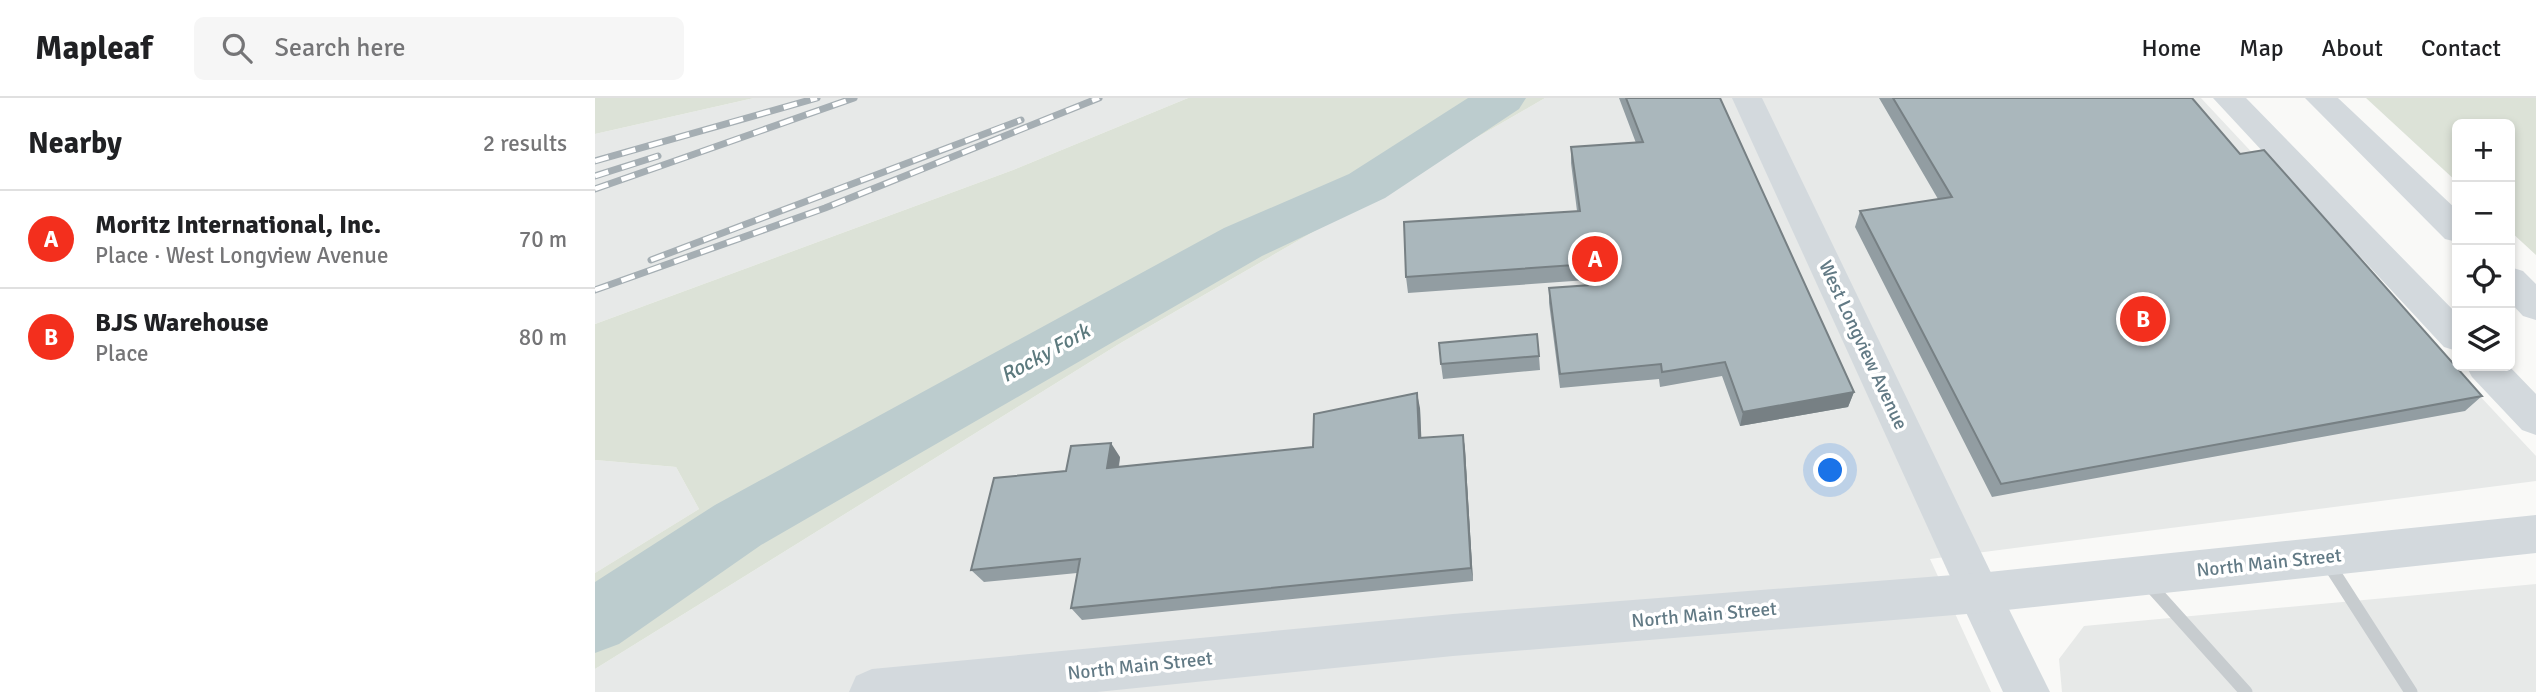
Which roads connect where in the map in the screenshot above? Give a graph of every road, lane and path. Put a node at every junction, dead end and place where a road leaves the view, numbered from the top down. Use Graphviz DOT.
graph roads {
  1 [pos="1747,98"];
  2 [pos="2228,98"];
  3 [pos="2250,98"];
  4 [pos="2320,98"];
  5 [pos="2342,98"];
  6 [pos="2452,202"];
  7 [pos="2452,225"];
  8 [pos="2515,261"];
  9 [pos="2536,281"];
  10 [pos="2515,285"];
  11 [pos="2536,306"];
  12 [pos="2455,308"];
  13 [pos="2452,332"];
  14 [pos="2515,368"];
  15 [pos="2490,371"];
  16 [pos="2536,390"];
  17 [pos="2536,419"];
  18 [pos="2536,534"];
  19 [pos="2324,557"];
  20 [pos="2141,576"];
  21 [pos="1979,593"];
  22 [pos="872,692"];
  23 [pos="2027,692"];
  24 [pos="2246,692"];
  25 [pos="2411,692"];
  1 -- 21 [label="street, West Longview Avenue"];
  2 -- 13 [label="main road"];
  3 -- 12 [label="main road"];
  4 -- 7 [label="main road"];
  5 -- 6 [label="main road"];
  8 -- 9 [label="main road"];
  10 -- 11 [label="main road"];
  14 -- 16 [label="main road"];
  15 -- 17 [label="main road"];
  18 -- 19 [label="main road, North Main Street"];
  19 -- 20 [label="main road, North Main Street"];
  19 -- 25 [label="lane"];
  20 -- 21 [label="main road, North Main Street"];
  20 -- 24 [label="lane"];
  21 -- 22 [label="main road, North Main Street"];
  21 -- 23 [label="main road"];
}
